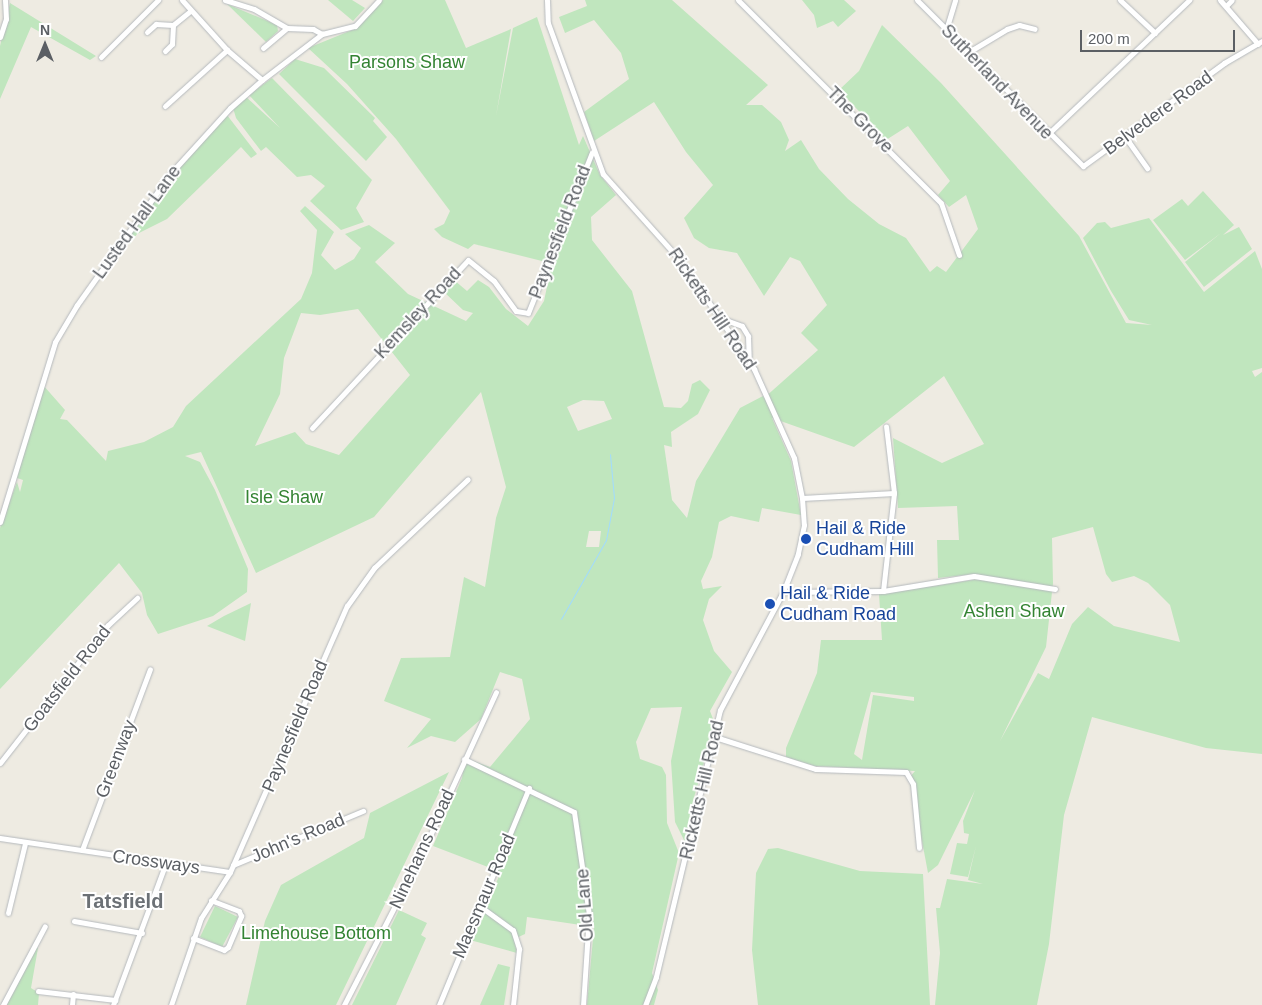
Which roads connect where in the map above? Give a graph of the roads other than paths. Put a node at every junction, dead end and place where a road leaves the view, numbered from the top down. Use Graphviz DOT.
graph roads {
  1 [pos="5,0"];
  2 [pos="158,0"];
  3 [pos="182,0"];
  4 [pos="225,0"];
  5 [pos="379,0"];
  6 [pos="547,0"];
  7 [pos="738,0"];
  8 [pos="917,0"];
  9 [pos="955,0"];
  10 [pos="1120,0"];
  11 [pos="1188,0"];
  12 [pos="1220,0"];
  13 [pos="1232,0"];
  14 [pos="1226,6"];
  15 [pos="190,10"];
  16 [pos="172,25"];
  17 [pos="287,28"];
  18 [pos="1035,29"];
  19 [pos="946,30"];
  20 [pos="147,32"];
  21 [pos="1154,33"];
  22 [pos="322,34"];
  23 [pos="0,37"];
  24 [pos="1260,42"];
  25 [pos="263,48"];
  26 [pos="227,50"];
  27 [pos="165,51"];
  28 [pos="967,54"];
  29 [pos="101,57"];
  30 [pos="262,80"];
  31 [pos="165,106"];
  32 [pos="1048,134"];
  33 [pos="1126,138"];
  34 [pos="592,152"];
  35 [pos="1078,164"];
  36 [pos="1147,168"];
  37 [pos="959,255"];
  38 [pos="528,313"];
  39 [pos="723,319"];
  40 [pos="748,360"];
  41 [pos="886,426"];
  42 [pos="312,428"];
  43 [pos="468,479"];
  44 [pos="894,492"];
  45 [pos="802,498"];
  46 [pos="0,522"];
  47 [pos="1055,589"];
  48 [pos="883,591"];
  49 [pos="783,592"];
  50 [pos="136,598"];
  51 [pos="150,669"];
  52 [pos="496,692"];
  53 [pos="715,737"];
  54 [pos="464,759"];
  55 [pos="0,763"];
  56 [pos="529,788"];
  57 [pos="363,811"];
  58 [pos="0,838"];
  59 [pos="25,843"];
  60 [pos="919,848"];
  61 [pos="82,850"];
  62 [pos="165,865"];
  63 [pos="233,865"];
  64 [pos="230,872"];
  65 [pos="211,900"];
  66 [pos="481,907"];
  67 [pos="8,913"];
  68 [pos="74,921"];
  69 [pos="45,926"];
  70 [pos="142,933"];
  71 [pos="193,938"];
  72 [pos="38,991"];
  73 [pos="73,994"];
  74 [pos="114,1002"];
  75 [pos="3,1005"];
  76 [pos="72,1005"];
  77 [pos="171,1005"];
  78 [pos="344,1005"];
  79 [pos="439,1005"];
  80 [pos="513,1005"];
  81 [pos="583,1005"];
  82 [pos="645,1005"];
  1 -- 23 [label="street"];
  2 -- 29 [label="street"];
  3 -- 15 [label="street"];
  4 -- 17 [label="street"];
  5 -- 22 [label="street, Lusted Hall Lane"];
  6 -- 34 [label="street, Ricketts Hill Road"];
  7 -- 37 [label="street, The Grove"];
  8 -- 19 [label="street, Sutherland Avenue"];
  9 -- 19 [label="street"];
  10 -- 21 [label="street"];
  11 -- 21 [label="street"];
  12 -- 14 [label="street"];
  13 -- 14 [label="street"];
  14 -- 24 [label="street"];
  15 -- 16 [label="street"];
  15 -- 26 [label="street"];
  16 -- 20 [label="street"];
  16 -- 27 [label="street"];
  17 -- 22 [label="street"];
  17 -- 25 [label="street"];
  18 -- 28 [label="street"];
  19 -- 28 [label="street, Sutherland Avenue"];
  21 -- 32 [label="street"];
  22 -- 30 [label="street, Lusted Hall Lane"];
  24 -- 33 [label="street, Belvedere Road"];
  26 -- 30 [label="street"];
  26 -- 31 [label="street"];
  28 -- 32 [label="street, Sutherland Avenue"];
  30 -- 46 [label="street, Lusted Hall Lane"];
  32 -- 35 [label="street, Sutherland Avenue"];
  33 -- 35 [label="street, Belvedere Road"];
  33 -- 36 [label="street"];
  34 -- 38 [label="street, Paynesfield Road"];
  34 -- 39 [label="street, Ricketts Hill Road"];
  38 -- 42 [label="street, Kemsley Road"];
  39 -- 40 [label="street, Ricketts Hill Road"];
  39 -- 40 [label="street"];
  40 -- 45 [label="street, Ricketts Hill Road"];
  41 -- 44 [label="street"];
  43 -- 63 [label="street, Paynesfield Road"];
  44 -- 45 [label="street"];
  44 -- 48 [label="street"];
  45 -- 49 [label="street, Ricketts Hill Road"];
  47 -- 48 [label="street"];
  48 -- 49 [label="street"];
  49 -- 53 [label="street, Ricketts Hill Road"];
  50 -- 55 [label="street, Goatsfield Road"];
  51 -- 61 [label="street, Greenway"];
  52 -- 54 [label="street, Ninehams Road"];
  53 -- 60 [label="street"];
  53 -- 82 [label="street, Ricketts Hill Road"];
  54 -- 56 [label="street"];
  54 -- 78 [label="street, Ninehams Road"];
  56 -- 66 [label="street, Maesmaur Road"];
  56 -- 81 [label="street, Old Lane"];
  57 -- 63 [label="street, John's Road"];
  58 -- 59 [label="street"];
  59 -- 61 [label="street"];
  59 -- 67 [label="street"];
  61 -- 62 [label="street, Crossways"];
  62 -- 64 [label="street, Crossways"];
  62 -- 70 [label="street"];
  63 -- 64 [label="street, Paynesfield Road"];
  64 -- 65 [label="street, Paynesfield Road"];
  65 -- 71 [label="street, Paynesfield Road"];
  65 -- 71 [label="street"];
  66 -- 79 [label="street, Maesmaur Road"];
  66 -- 80 [label="street"];
  68 -- 70 [label="street"];
  69 -- 75 [label="street"];
  70 -- 74 [label="street"];
  71 -- 77 [label="street, Paynesfield Road"];
  72 -- 73 [label="street"];
  73 -- 74 [label="street"];
  73 -- 76 [label="street"];
}
